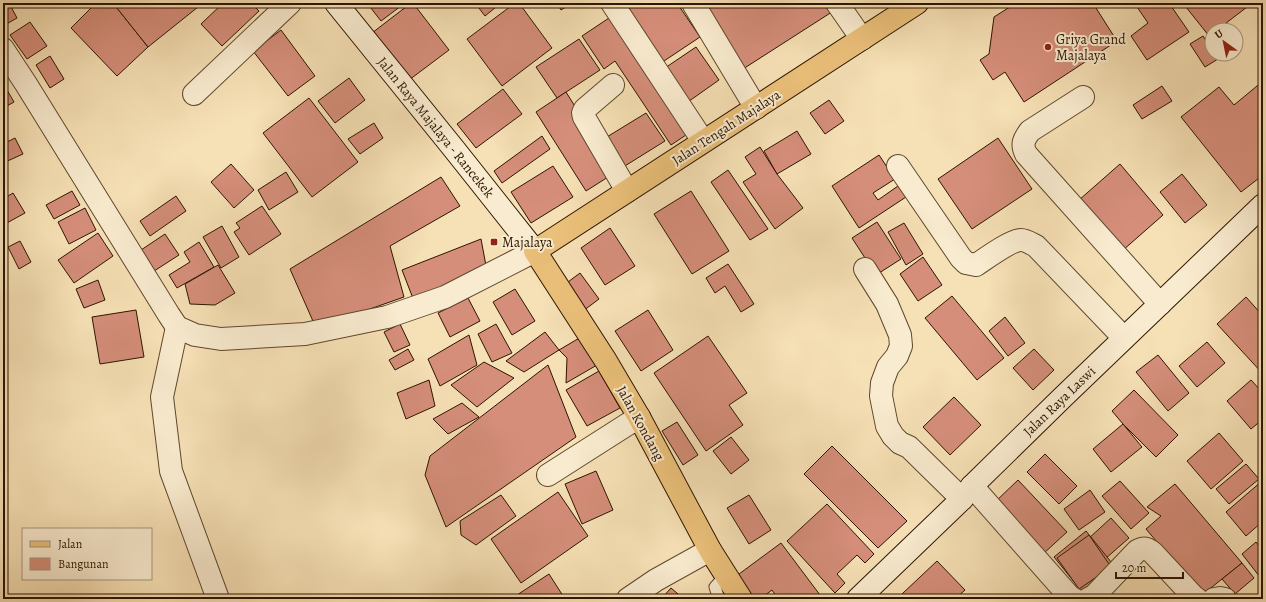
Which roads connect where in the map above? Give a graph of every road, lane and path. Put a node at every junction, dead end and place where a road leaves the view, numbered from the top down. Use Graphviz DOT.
graph roads {
  1 [pos="290,3"];
  2 [pos="336,3"];
  3 [pos="612,3"];
  4 [pos="693,3"];
  5 [pos="838,3"];
  6 [pos="917,3"];
  7 [pos="862,40"];
  8 [pos="3,49"];
  9 [pos="613,85"];
  10 [pos="194,94"];
  11 [pos="1083,97"];
  12 [pos="756,108"];
  13 [pos="703,142"];
  14 [pos="898,166"];
  15 [pos="627,191"];
  16 [pos="1263,205"];
  17 [pos="535,251"];
  18 [pos="865,268"];
  19 [pos="1160,304"];
  20 [pos="177,327"];
  21 [pos="1124,338"];
  22 [pos="639,418"];
  23 [pos="548,475"];
  24 [pos="967,493"];
  25 [pos="710,550"];
  26 [pos="726,575"];
  27 [pos="218,599"];
  28 [pos="628,599"];
  29 [pos="719,599"];
  30 [pos="741,599"];
  31 [pos="858,599"];
  32 [pos="1074,599"];
  33 [pos="1088,599"];
  34 [pos="1197,599"];
  35 [pos="1214,599"];
  36 [pos="1225,599"];
  1 -- 10 [label="street"];
  2 -- 17 [label="street, Jalan Raya Majalaya - Rancekek"];
  3 -- 13 [label="street"];
  4 -- 12 [label="street"];
  5 -- 7 [label="street"];
  6 -- 7 [label="main road, Jalan Tengah Majalaya"];
  7 -- 12 [label="main road, Jalan Tengah Majalaya"];
  8 -- 20 [label="street"];
  9 -- 15 [label="street"];
  11 -- 19 [label="street"];
  12 -- 13 [label="main road, Jalan Tengah Majalaya"];
  13 -- 15 [label="main road, Jalan Tengah Majalaya"];
  14 -- 21 [label="street"];
  15 -- 17 [label="main road, Jalan Tengah Majalaya"];
  16 -- 19 [label="street, Jalan Raya Laswi"];
  17 -- 20 [label="street"];
  17 -- 22 [label="main road, Jalan Kondang"];
  18 -- 24 [label="street"];
  19 -- 21 [label="street, Jalan Raya Laswi"];
  20 -- 27 [label="street"];
  21 -- 24 [label="street, Jalan Raya Laswi"];
  22 -- 23 [label="street"];
  22 -- 25 [label="main road, Jalan Kondang"];
  24 -- 31 [label="street, Jalan Raya Laswi"];
  24 -- 32 [label="street"];
  25 -- 26 [label="main road, Jalan Kondang"];
  25 -- 28 [label="street"];
  26 -- 29 [label="lane"];
  26 -- 30 [label="main road, Jalan Kondang"];
  33 -- 34 [label="street"];
  35 -- 36 [label="street"];
}
